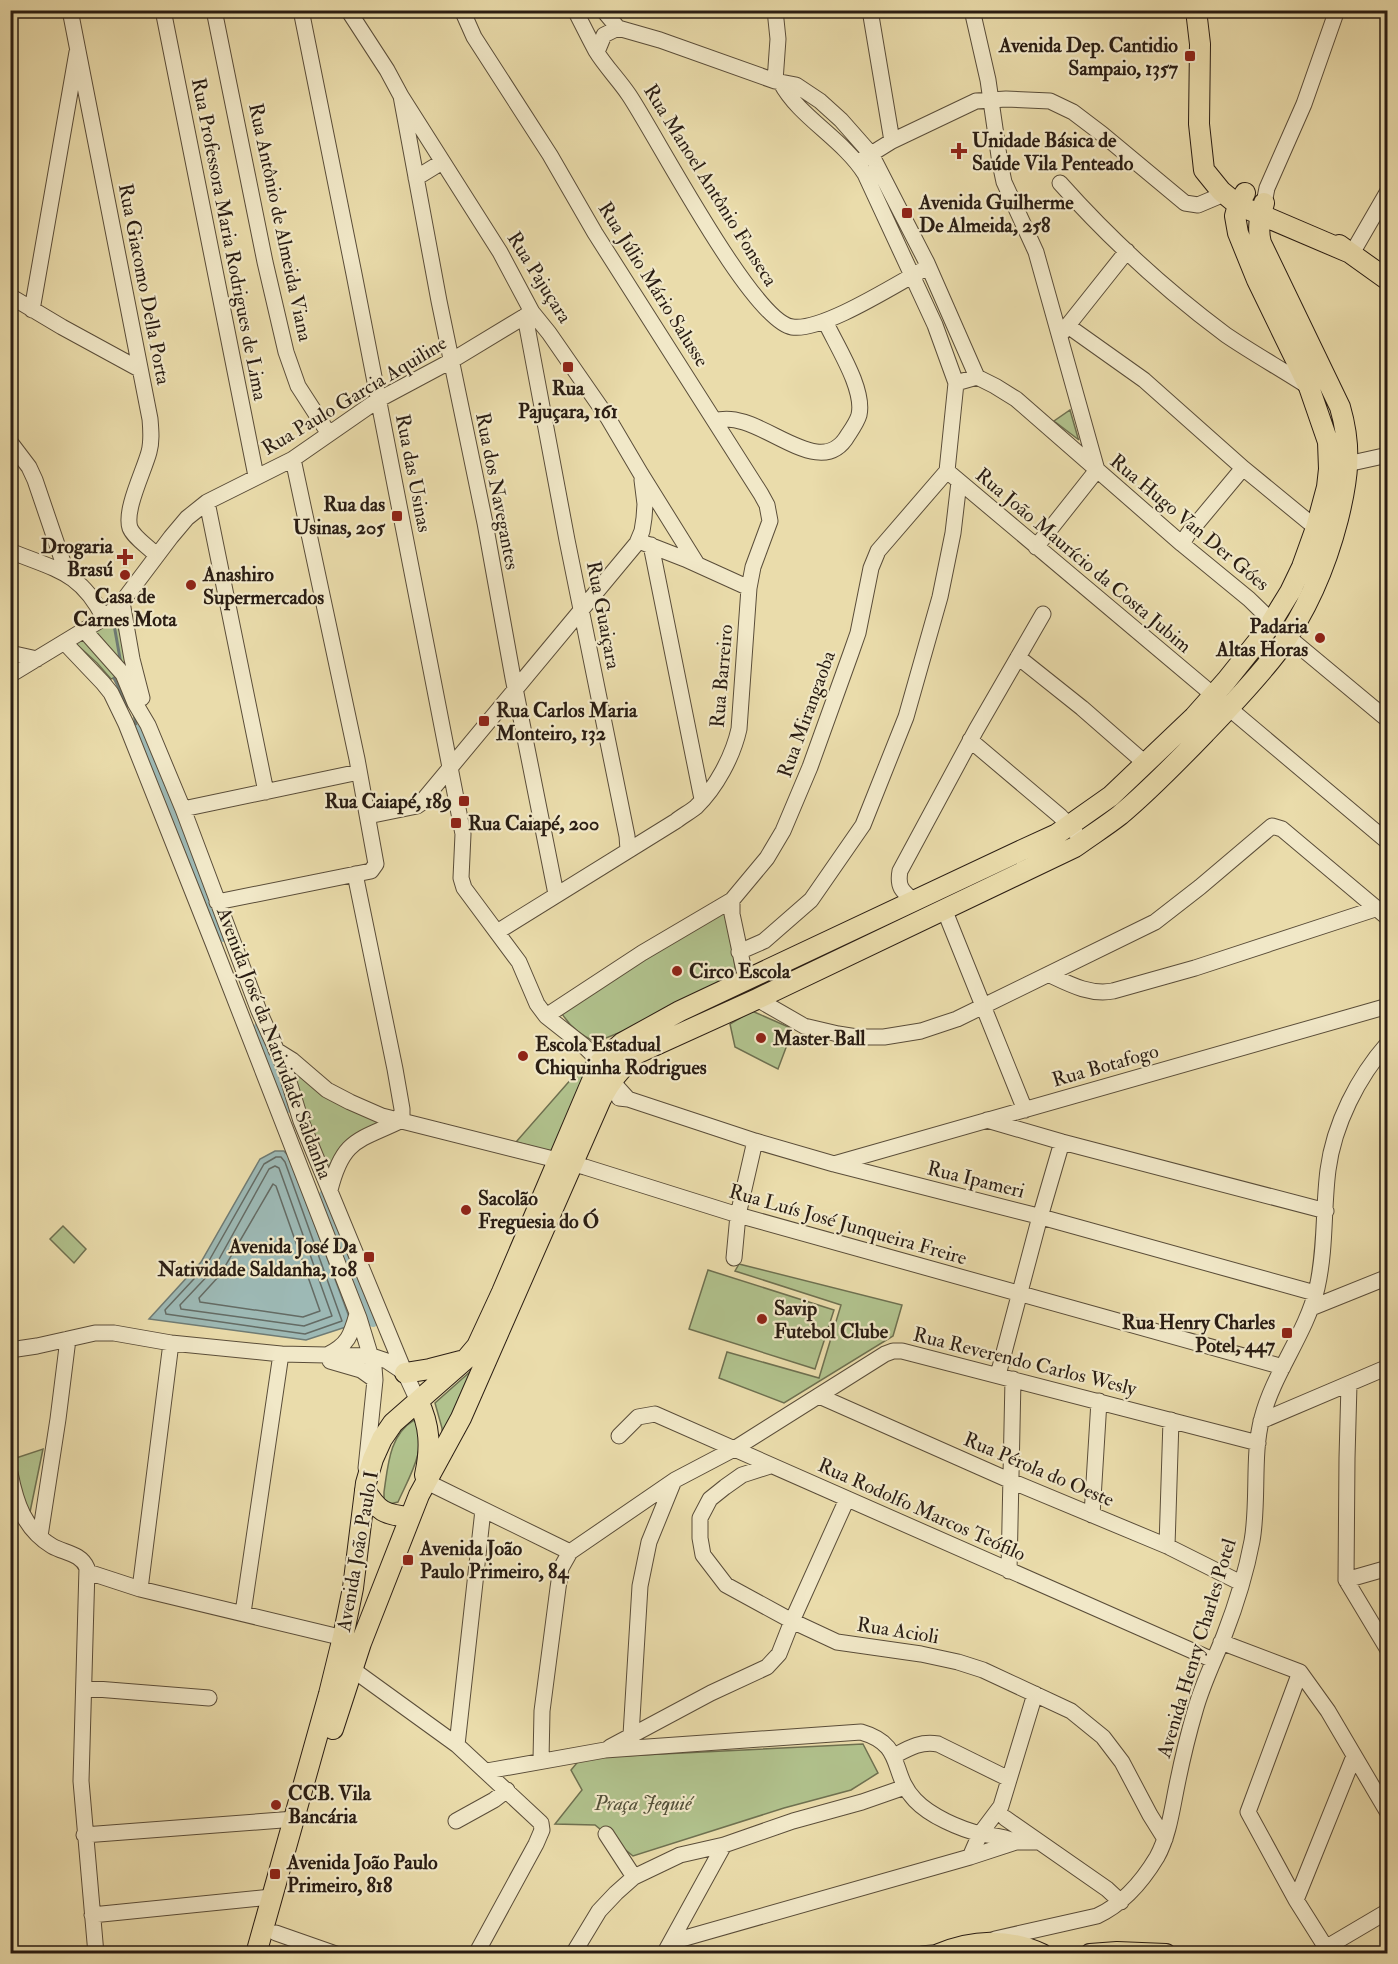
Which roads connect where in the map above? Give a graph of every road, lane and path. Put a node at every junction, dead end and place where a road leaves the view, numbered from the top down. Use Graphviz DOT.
graph roads {
  1 [pos="70,10"];
  2 [pos="163,10"];
  3 [pos="214,10"];
  4 [pos="301,10"];
  5 [pos="348,10"];
  6 [pos="462,10"];
  7 [pos="575,10"];
  8 [pos="603,10"];
  9 [pos="775,10"];
  10 [pos="870,10"];
  11 [pos="972,10"];
  12 [pos="1196,10"];
  13 [pos="1337,10"];
  14 [pos="618,28"];
  15 [pos="77,48"];
  16 [pos="597,52"];
  17 [pos="778,82"];
  18 [pos="401,96"];
  19 [pos="991,99"];
  20 [pos="892,141"];
  21 [pos="433,146"];
  22 [pos="1202,150"];
  23 [pos="864,158"];
  24 [pos="412,161"];
  25 [pos="442,162"];
  26 [pos="1204,170"];
  27 [pos="416,178"];
  28 [pos="1060,183"];
  29 [pos="1388,191"];
  30 [pos="1217,197"];
  31 [pos="1241,199"];
  32 [pos="1262,209"];
  33 [pos="1238,233"];
  34 [pos="1126,251"];
  35 [pos="1350,254"];
  36 [pos="928,267"];
  37 [pos="911,276"];
  38 [pos="1388,280"];
  39 [pos="10,296"];
  40 [pos="32,310"];
  41 [pos="529,314"];
  42 [pos="825,321"];
  43 [pos="1064,331"];
  44 [pos="563,353"];
  45 [pos="451,362"];
  46 [pos="139,369"];
  47 [pos="977,377"];
  48 [pos="956,383"];
  49 [pos="1309,387"];
  50 [pos="539,388"];
  51 [pos="378,400"];
  52 [pos="1340,407"];
  53 [pos="715,421"];
  54 [pos="329,434"];
  55 [pos="10,442"];
  56 [pos="1388,455"];
  57 [pos="293,459"];
  58 [pos="1349,463"];
  59 [pos="1243,468"];
  60 [pos="1329,469"];
  61 [pos="1097,470"];
  62 [pos="947,471"];
  63 [pos="640,474"];
  64 [pos="256,476"];
  65 [pos="959,482"];
  66 [pos="207,502"];
  67 [pos="1325,532"];
  68 [pos="644,544"];
  69 [pos="1182,544"];
  70 [pos="1036,547"];
  71 [pos="10,551"];
  72 [pos="156,555"];
  73 [pos="697,564"];
  74 [pos="67,574"];
  75 [pos="748,588"];
  76 [pos="122,602"];
  77 [pos="582,611"];
  78 [pos="1043,614"];
  79 [pos="104,618"];
  80 [pos="1272,621"];
  81 [pos="84,630"];
  82 [pos="1287,636"];
  83 [pos="65,643"];
  84 [pos="10,653"];
  85 [pos="1018,657"];
  86 [pos="37,659"];
  87 [pos="10,675"];
  88 [pos="516,690"];
  89 [pos="1213,696"];
  90 [pos="1228,708"];
  91 [pos="1388,720"];
  92 [pos="148,724"];
  93 [pos="970,740"];
  94 [pos="1146,764"];
  95 [pos="450,767"];
  96 [pos="359,772"];
  97 [pos="266,792"];
  98 [pos="702,800"];
  99 [pos="183,809"];
  100 [pos="368,816"];
  101 [pos="1070,826"];
  102 [pos="1083,841"];
  103 [pos="1388,842"];
  104 [pos="628,850"];
  105 [pos="355,874"];
  106 [pos="556,894"];
  107 [pos="732,900"];
  108 [pos="914,901"];
  109 [pos="217,903"];
  110 [pos="944,909"];
  111 [pos="1381,914"];
  112 [pos="497,932"];
  113 [pos="739,952"];
  114 [pos="1050,975"];
  115 [pos="746,980"];
  116 [pos="757,999"];
  117 [pos="983,1006"];
  118 [pos="1388,1006"];
  119 [pos="546,1016"];
  120 [pos="1388,1043"];
  121 [pos="276,1050"];
  122 [pos="600,1062"];
  123 [pos="612,1078"];
  124 [pos="628,1099"];
  125 [pos="592,1101"];
  126 [pos="1025,1110"];
  127 [pos="402,1120"];
  128 [pos="984,1120"];
  129 [pos="755,1141"];
  130 [pos="1062,1142"];
  131 [pos="565,1162"];
  132 [pos="834,1164"];
  133 [pos="330,1190"];
  134 [pos="1326,1211"];
  135 [pos="738,1215"];
  136 [pos="1040,1217"];
  137 [pos="734,1258"];
  138 [pos="1388,1277"];
  139 [pos="1020,1293"];
  140 [pos="1315,1293"];
  141 [pos="1311,1308"];
  142 [pos="358,1316"];
  143 [pos="387,1329"];
  144 [pos="68,1339"];
  145 [pos="171,1343"];
  146 [pos="10,1350"];
  147 [pos="281,1354"];
  148 [pos="306,1355"];
  149 [pos="327,1355"];
  150 [pos="372,1356"];
  151 [pos="466,1359"];
  152 [pos="1283,1367"];
  153 [pos="1388,1367"];
  154 [pos="405,1373"];
  155 [pos="1006,1377"];
  156 [pos="375,1380"];
  157 [pos="1349,1384"];
  158 [pos="819,1396"];
  159 [pos="418,1401"];
  160 [pos="1100,1401"];
  161 [pos="1172,1420"];
  162 [pos="1261,1421"];
  163 [pos="619,1436"];
  164 [pos="1258,1443"];
  165 [pos="734,1449"];
  166 [pos="770,1466"];
  167 [pos="10,1473"];
  168 [pos="675,1480"];
  169 [pos="1011,1481"];
  170 [pos="365,1486"];
  171 [pos="423,1488"];
  172 [pos="848,1500"];
  173 [pos="483,1510"];
  174 [pos="1092,1515"];
  175 [pos="410,1517"];
  176 [pos="40,1536"];
  177 [pos="1167,1546"];
  178 [pos="570,1552"];
  179 [pos="1388,1568"];
  180 [pos="1009,1571"];
  181 [pos="88,1572"];
  182 [pos="1346,1580"];
  183 [pos="1241,1583"];
  184 [pos="141,1589"];
  185 [pos="243,1613"];
  186 [pos="792,1621"];
  187 [pos="352,1640"];
  188 [pos="1221,1642"];
  189 [pos="1388,1650"];
  190 [pos="1213,1660"];
  191 [pos="352,1670"];
  192 [pos="1300,1672"];
  193 [pos="84,1688"];
  194 [pos="1035,1694"];
  195 [pos="209,1698"];
  196 [pos="631,1735"];
  197 [pos="458,1745"];
  198 [pos="605,1750"];
  199 [pos="894,1756"];
  200 [pos="1354,1756"];
  201 [pos="541,1760"];
  202 [pos="487,1771"];
  203 [pos="1009,1779"];
  204 [pos="905,1787"];
  205 [pos="507,1790"];
  206 [pos="1003,1812"];
  207 [pos="1388,1813"];
  208 [pos="295,1819"];
  209 [pos="456,1821"];
  210 [pos="606,1834"];
  211 [pos="981,1834"];
  212 [pos="84,1835"];
  213 [pos="1166,1839"];
  214 [pos="1016,1842"];
  215 [pos="1039,1842"];
  216 [pos="724,1845"];
  217 [pos="970,1857"];
  218 [pos="634,1877"];
  219 [pos="271,1897"];
  220 [pos="1296,1900"];
  221 [pos="1121,1902"];
  222 [pos="1388,1911"];
  223 [pos="92,1915"];
  224 [pos="1039,1931"];
  225 [pos="276,1933"];
  226 [pos="1011,1944"];
  227 [pos="986,1947"];
  228 [pos="668,1948"];
  229 [pos="1328,1950"];
  230 [pos="96,1953"];
  231 [pos="256,1953"];
  232 [pos="270,1953"];
  233 [pos="336,1953"];
  234 [pos="476,1953"];
  235 [pos="573,1953"];
  236 [pos="934,1953"];
  237 [pos="1042,1953"];
  238 [pos="1090,1953"];
  239 [pos="1166,1953"];
  1 -- 15 [label="street, Rua Giacomo Della Porta"];
  2 -- 64 [label="street, Rua Professora Maria Rodrigues de Lima"];
  3 -- 54 [label="street, Rua Antônio de Almeida Viana"];
  4 -- 51 [label="street, Rua das Usinas"];
  5 -- 18 [label="street, Rua Pajuçara"];
  6 -- 53 [label="street, Rua Júlio Mário Salusse"];
  7 -- 16 [label="street, Rua Manoel Antônio Fonseca"];
  8 -- 14 [label="street"];
  9 -- 17 [label="street"];
  10 -- 20 [label="street"];
  11 -- 19 [label="street"];
  12 -- 22 [label="main road"];
  13 -- 32 [label="street"];
  14 -- 16 [label="street"];
  14 -- 17 [label="street"];
  15 -- 40 [label="street"];
  15 -- 46 [label="street, Rua Giacomo Della Porta"];
  16 -- 42 [label="street, Rua Manoel Antônio Fonseca"];
  17 -- 23 [label="street"];
  18 -- 21 [label="street, Rua Pajuçara"];
  18 -- 24 [label="street, Rua dos Navegantes"];
  19 -- 20 [label="street"];
  19 -- 30 [label="street"];
  19 -- 43 [label="street"];
  20 -- 23 [label="street"];
  21 -- 24 [label="street"];
  21 -- 25 [label="street, Rua Pajuçara"];
  22 -- 26 [label="main road"];
  22 -- 31 [label="main road"];
  23 -- 36 [label="street"];
  23 -- 37 [label="street"];
  24 -- 27 [label="street, Rua dos Navegantes"];
  25 -- 27 [label="street"];
  25 -- 41 [label="street, Rua Pajuçara"];
  26 -- 30 [label="main road"];
  26 -- 31 [label="main road"];
  27 -- 45 [label="street, Rua dos Navegantes"];
  28 -- 34 [label="street"];
  29 -- 35 [label="street"];
  30 -- 33 [label="main road"];
  31 -- 32 [label="main road"];
  31 -- 33 [label="main road"];
  32 -- 35 [label="main road"];
  32 -- 52 [label="main road"];
  33 -- 49 [label="main road"];
  34 -- 43 [label="street"];
  34 -- 49 [label="street"];
  35 -- 38 [label="main road"];
  36 -- 37 [label="street, Rua Manoel Antônio Fonseca"];
  36 -- 47 [label="street"];
  37 -- 42 [label="street, Rua Manoel Antônio Fonseca"];
  37 -- 48 [label="street"];
  39 -- 40 [label="street"];
  40 -- 46 [label="street"];
  41 -- 44 [label="street, Rua Pajuçara"];
  41 -- 45 [label="street, Rua Paulo Garcia Aquiline"];
  41 -- 50 [label="street, Rua Guaiçara"];
  42 -- 53 [label="street"];
  43 -- 59 [label="street"];
  43 -- 61 [label="street"];
  44 -- 50 [label="street, Rua Guaiçara"];
  44 -- 63 [label="street, Rua Pajuçara"];
  45 -- 51 [label="street, Rua Paulo Garcia Aquiline"];
  45 -- 88 [label="street, Rua dos Navegantes"];
  46 -- 72 [label="street, Rua Giacomo Della Porta"];
  47 -- 48 [label="street"];
  47 -- 61 [label="street, Rua Hugo Van Der Góes"];
  48 -- 62 [label="street"];
  49 -- 52 [label="street"];
  49 -- 60 [label="main road"];
  50 -- 77 [label="street, Rua Guaiçara"];
  51 -- 54 [label="street, Rua Paulo Garcia Aquiline"];
  51 -- 95 [label="street, Rua das Usinas"];
  52 -- 58 [label="main road"];
  53 -- 75 [label="street, Rua Júlio Mário Salusse"];
  54 -- 57 [label="street, Rua Paulo Garcia Aquiline"];
  55 -- 74 [label="street"];
  56 -- 58 [label="street"];
  57 -- 64 [label="street, Rua Paulo Garcia Aquiline"];
  57 -- 96 [label="street"];
  58 -- 60 [label="street"];
  58 -- 67 [label="main road"];
  59 -- 67 [label="street"];
  59 -- 69 [label="street"];
  60 -- 67 [label="main road"];
  61 -- 69 [label="street, Rua Hugo Van Der Góes"];
  61 -- 70 [label="street"];
  62 -- 65 [label="street, Rua João Maurício da Costa Jubim"];
  62 -- 107 [label="street, Rua Mirangaoba"];
  63 -- 68 [label="street"];
  63 -- 73 [label="street, Rua Pajuçara"];
  64 -- 66 [label="street, Rua Paulo Garcia Aquiline"];
  65 -- 70 [label="street, Rua João Maurício da Costa Jubim"];
  65 -- 113 [label="street"];
  66 -- 72 [label="street, Rua Paulo Garcia Aquiline"];
  66 -- 97 [label="street"];
  67 -- 80 [label="main road"];
  67 -- 82 [label="main road, Avenida João Paulo I"];
  68 -- 73 [label="street"];
  68 -- 77 [label="street"];
  68 -- 98 [label="street"];
  69 -- 80 [label="street, Rua Hugo Van Der Góes"];
  70 -- 89 [label="street, Rua João Maurício da Costa Jubim"];
  71 -- 74 [label="street"];
  72 -- 76 [label="street, Rua Paulo Garcia Aquiline"];
  73 -- 75 [label="street"];
  74 -- 79 [label="street"];
  75 -- 98 [label="street, Rua Barreiro"];
  76 -- 79 [label="street, Rua Paulo Garcia Aquiline"];
  76 -- 92 [label="street"];
  77 -- 88 [label="street"];
  77 -- 104 [label="street, Rua Guaiçara"];
  78 -- 85 [label="street"];
  79 -- 81 [label="street, Rua Paulo Garcia Aquiline"];
  80 -- 82 [label="street, Rua Hugo Van Der Góes"];
  80 -- 89 [label="main road"];
  81 -- 83 [label="street, Rua Paulo Garcia Aquiline"];
  81 -- 92 [label="street, Avenida José da Natividade Saldanha"];
  82 -- 90 [label="main road, Avenida João Paulo I"];
  82 -- 91 [label="street, Rua Hugo Van Der Góes"];
  83 -- 86 [label="street, Rua Paulo Garcia Aquiline"];
  83 -- 142 [label="street, Avenida José da Natividade Saldanha"];
  84 -- 86 [label="street"];
  85 -- 93 [label="street"];
  85 -- 94 [label="street"];
  86 -- 87 [label="street, Rua Paulo Garcia Aquiline"];
  88 -- 95 [label="street"];
  88 -- 106 [label="street, Rua dos Navegantes"];
  89 -- 90 [label="street, Rua João Maurício da Costa Jubim"];
  89 -- 94 [label="main road"];
  90 -- 102 [label="main road, Avenida João Paulo I"];
  90 -- 103 [label="street, Rua João Maurício da Costa Jubim"];
  92 -- 99 [label="street, Avenida José da Natividade Saldanha"];
  93 -- 101 [label="street"];
  93 -- 108 [label="street"];
  94 -- 101 [label="main road"];
  95 -- 100 [label="street"];
  95 -- 112 [label="street, Rua das Usinas"];
  96 -- 97 [label="street"];
  96 -- 100 [label="street"];
  97 -- 99 [label="street"];
  98 -- 104 [label="street, Rua Barreiro"];
  99 -- 109 [label="street, Avenida José da Natividade Saldanha"];
  100 -- 105 [label="street"];
  101 -- 102 [label="street"];
  101 -- 108 [label="main road"];
  102 -- 110 [label="main road, Avenida João Paulo I"];
  104 -- 106 [label="street, Rua Barreiro"];
  105 -- 109 [label="street"];
  105 -- 127 [label="street"];
  106 -- 112 [label="street, Rua Barreiro"];
  107 -- 113 [label="street"];
  107 -- 119 [label="street, Rua Mirangaoba"];
  108 -- 115 [label="main road"];
  109 -- 121 [label="street, Avenida José da Natividade Saldanha"];
  110 -- 116 [label="main road, Avenida João Paulo I"];
  110 -- 117 [label="street"];
  111 -- 114 [label="street"];
  111 -- 114 [label="street"];
  112 -- 119 [label="street, Rua das Usinas"];
  113 -- 115 [label="street"];
  114 -- 117 [label="street"];
  115 -- 122 [label="main road"];
  116 -- 117 [label="street"];
  116 -- 123 [label="main road, Avenida João Paulo I"];
  117 -- 126 [label="street"];
  118 -- 126 [label="street, Rua Botafogo"];
  119 -- 122 [label="street"];
  120 -- 134 [label="street, Avenida Henry Charles Potel"];
  121 -- 127 [label="street, Rua Luís José Junqueira Freire"];
  121 -- 133 [label="street, Avenida José da Natividade Saldanha"];
  122 -- 123 [label="street"];
  122 -- 125 [label="main road, Avenida João Paulo I"];
  123 -- 124 [label="street"];
  123 -- 125 [label="main road, Avenida João Paulo I"];
  124 -- 125 [label="street, Rua Ipameri"];
  124 -- 129 [label="street, Rua Ipameri"];
  125 -- 131 [label="main road, Avenida João Paulo I"];
  126 -- 128 [label="street, Rua Botafogo"];
  127 -- 131 [label="street, Rua Luís José Junqueira Freire"];
  127 -- 133 [label="street"];
  128 -- 130 [label="street"];
  128 -- 132 [label="street, Rua Botafogo"];
  129 -- 132 [label="street, Rua Ipameri"];
  129 -- 135 [label="street"];
  130 -- 134 [label="street"];
  130 -- 136 [label="street"];
  131 -- 135 [label="street, Rua Luís José Junqueira Freire"];
  131 -- 151 [label="main road, Avenida João Paulo I"];
  131 -- 171 [label="main road, Avenida João Paulo I"];
  132 -- 136 [label="street, Rua Ipameri"];
  133 -- 143 [label="street, Avenida José da Natividade Saldanha"];
  134 -- 140 [label="street, Avenida Henry Charles Potel"];
  135 -- 137 [label="street"];
  135 -- 139 [label="street, Rua Luís José Junqueira Freire"];
  136 -- 139 [label="street"];
  136 -- 140 [label="street, Rua Ipameri"];
  138 -- 141 [label="street"];
  139 -- 152 [label="street, Rua Luís José Junqueira Freire"];
  139 -- 155 [label="street"];
  140 -- 141 [label="street, Avenida Henry Charles Potel"];
  141 -- 152 [label="street, Avenida Henry Charles Potel"];
  142 -- 143 [label="street"];
  142 -- 149 [label="street"];
  142 -- 150 [label="street, Avenida José da Natividade Saldanha"];
  143 -- 154 [label="street, Avenida José da Natividade Saldanha"];
  144 -- 145 [label="street"];
  144 -- 146 [label="street"];
  144 -- 176 [label="street"];
  145 -- 147 [label="street"];
  145 -- 184 [label="street"];
  147 -- 148 [label="street"];
  147 -- 185 [label="street"];
  148 -- 149 [label="street"];
  148 -- 156 [label="street"];
  149 -- 150 [label="street"];
  150 -- 154 [label="street"];
  150 -- 156 [label="street, Avenida José da Natividade Saldanha"];
  151 -- 154 [label="main road"];
  151 -- 159 [label="main road, Avenida João Paulo I"];
  152 -- 162 [label="street, Avenida Henry Charles Potel"];
  153 -- 157 [label="street"];
  154 -- 159 [label="street, Avenida José da Natividade Saldanha"];
  155 -- 158 [label="street, Rua Reverendo Carlos Wesly"];
  155 -- 160 [label="street, Rua Reverendo Carlos Wesly"];
  155 -- 169 [label="street"];
  156 -- 170 [label="street, Avenida José da Natividade Saldanha"];
  157 -- 162 [label="street"];
  157 -- 182 [label="street"];
  158 -- 165 [label="street, Rua Reverendo Carlos Wesly"];
  158 -- 169 [label="street, Rua Pérola do Oeste"];
  159 -- 170 [label="main road, Avenida João Paulo I"];
  159 -- 171 [label="main road"];
  160 -- 161 [label="street, Rua Reverendo Carlos Wesly"];
  160 -- 174 [label="street"];
  161 -- 164 [label="street, Rua Reverendo Carlos Wesly"];
  161 -- 177 [label="street"];
  162 -- 164 [label="street, Avenida Henry Charles Potel"];
  163 -- 165 [label="street, Rua Rodolfo Marcos Teófilo"];
  164 -- 183 [label="street, Avenida Henry Charles Potel"];
  165 -- 166 [label="street, Rua Rodolfo Marcos Teófilo"];
  165 -- 168 [label="street, Rua Reverendo Carlos Wesly"];
  166 -- 172 [label="street, Rua Rodolfo Marcos Teófilo"];
  166 -- 186 [label="street, Rua Acioli"];
  167 -- 176 [label="street"];
  168 -- 178 [label="street, Rua Reverendo Carlos Wesly"];
  168 -- 196 [label="street"];
  169 -- 174 [label="street, Rua Pérola do Oeste"];
  169 -- 180 [label="street"];
  170 -- 175 [label="main road"];
  170 -- 187 [label="main road, Avenida João Paulo I"];
  171 -- 173 [label="street"];
  171 -- 175 [label="main road, Avenida João Paulo I"];
  172 -- 180 [label="street, Rua Rodolfo Marcos Teófilo"];
  172 -- 186 [label="street"];
  173 -- 178 [label="street"];
  173 -- 197 [label="street"];
  174 -- 177 [label="street, Rua Pérola do Oeste"];
  175 -- 187 [label="main road, Avenida João Paulo I"];
  176 -- 181 [label="street"];
  177 -- 183 [label="street, Rua Pérola do Oeste"];
  178 -- 201 [label="street"];
  179 -- 182 [label="street"];
  180 -- 190 [label="street, Rua Rodolfo Marcos Teófilo"];
  181 -- 184 [label="street"];
  181 -- 193 [label="street"];
  182 -- 189 [label="street"];
  183 -- 188 [label="street, Avenida Henry Charles Potel"];
  184 -- 185 [label="street"];
  185 -- 187 [label="street"];
  186 -- 194 [label="street, Rua Acioli"];
  186 -- 196 [label="street"];
  187 -- 191 [label="main road, Avenida João Paulo I"];
  187 -- 208 [label="main road, Avenida João Paulo I"];
  188 -- 190 [label="street, Avenida Henry Charles Potel"];
  188 -- 192 [label="street"];
  190 -- 213 [label="street, Avenida Henry Charles Potel"];
  191 -- 197 [label="street"];
  191 -- 225 [label="main road, Avenida João Paulo I"];
  192 -- 200 [label="street"];
  192 -- 220 [label="street"];
  193 -- 195 [label="street"];
  193 -- 212 [label="street"];
  194 -- 203 [label="street"];
  194 -- 213 [label="street, Rua Acioli"];
  196 -- 198 [label="street"];
  197 -- 202 [label="street"];
  198 -- 199 [label="street"];
  198 -- 201 [label="street"];
  199 -- 203 [label="street"];
  199 -- 204 [label="street"];
  200 -- 207 [label="street"];
  200 -- 220 [label="street"];
  201 -- 202 [label="street"];
  202 -- 205 [label="street"];
  203 -- 206 [label="street"];
  204 -- 211 [label="street"];
  204 -- 216 [label="street"];
  205 -- 209 [label="street"];
  205 -- 234 [label="street"];
  206 -- 211 [label="street"];
  206 -- 214 [label="street"];
  206 -- 215 [label="street"];
  208 -- 212 [label="street"];
  208 -- 219 [label="main road, Avenida João Paulo I"];
  210 -- 218 [label="street"];
  211 -- 214 [label="street"];
  211 -- 217 [label="street"];
  212 -- 223 [label="street"];
  213 -- 221 [label="street, Avenida Henry Charles Potel"];
  214 -- 215 [label="street"];
  214 -- 217 [label="street"];
  215 -- 221 [label="street"];
  216 -- 218 [label="street"];
  216 -- 228 [label="street"];
  217 -- 228 [label="street"];
  218 -- 235 [label="street"];
  219 -- 223 [label="street"];
  219 -- 231 [label="main road, Avenida João Paulo I"];
  220 -- 229 [label="street"];
  221 -- 224 [label="street, Avenida Henry Charles Potel"];
  222 -- 229 [label="street"];
  223 -- 230 [label="street"];
  224 -- 226 [label="street, Avenida Henry Charles Potel"];
  224 -- 227 [label="street, Avenida Henry Charles Potel"];
  225 -- 232 [label="main road, Avenida João Paulo I"];
  225 -- 233 [label="street"];
  226 -- 227 [label="main road"];
  226 -- 237 [label="main road"];
  227 -- 236 [label="main road"];
  238 -- 239 [label="main road"];
}
